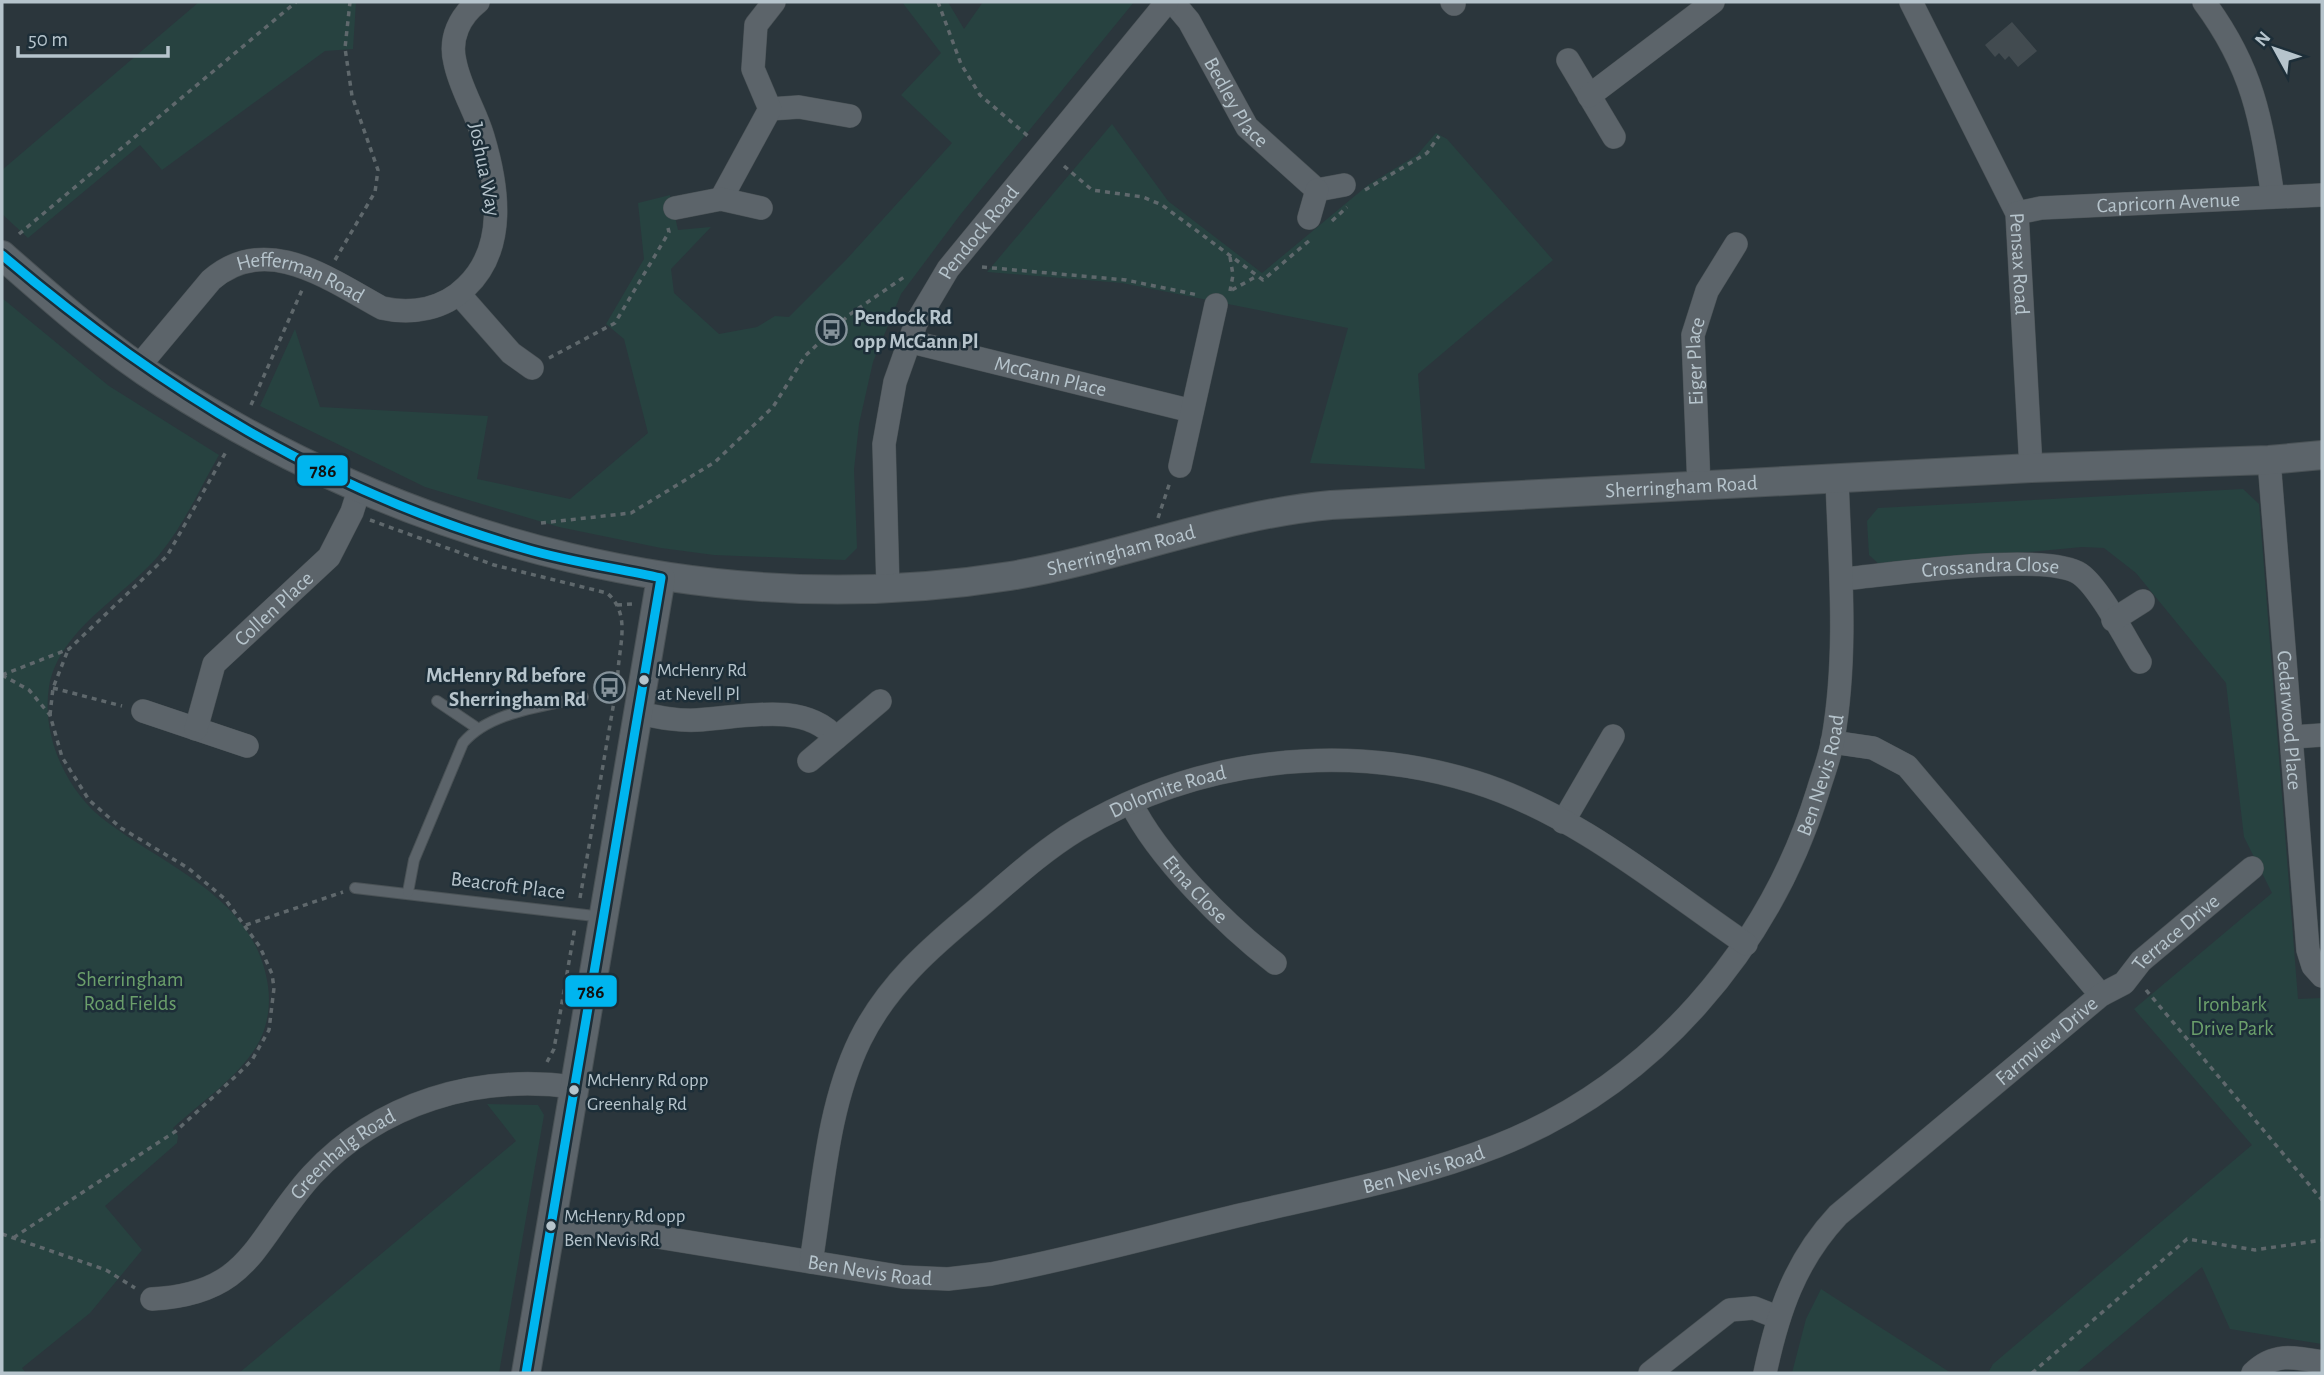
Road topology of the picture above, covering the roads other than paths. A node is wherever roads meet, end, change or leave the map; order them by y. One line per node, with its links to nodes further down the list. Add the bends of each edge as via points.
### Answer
1 (478, 2): 24 (street, Joshua Way, via 463,13 455,35 454,61 483,138 496,224 484,265)
2 (774, 2): 10 (street, via 756,24 753,69)
3 (1167, 2): 26 (street, Pendock Road, via 948,269)
4 (1173, 2): 13 (street, Bedley Place, via 1189,21 1247,127)
5 (1713, 2): 9 (street)
6 (1911, 2): 20 (street, Pensax Road)
7 (2204, 2): 16 (street, via 2249,80)
8 (1568, 60): 9 (street)
9 (1589, 96): 12 (street)
10 (770, 109): 11 (street, via 799,107); 17 (street)
11 (850, 116)
12 (1614, 137)
13 (1317, 190): 14 (street); 21 (street)
14 (1353, 192)
15 (2322, 195): 16 (street, Capricorn Avenue)
16 (2273, 197): 20 (street, Capricorn Avenue, via 2042,208)
17 (721, 199): 18 (street); 19 (street)
18 (675, 208)
19 (761, 208)
20 (2017, 214): 33 (street, Pensax Road)
21 (1317, 226)
22 (10, 244): 27 (street, Sherringham Road, via 49,297)
23 (1736, 244): 35 (street, Eiger Place, via 1707,291 1693,335)
24 (459, 294): 27 (street, Hefferman Road, via 426,309 396,311 279,259 249,259 211,280); 28 (street, via 511,353)
25 (1222, 298): 29 (street)
26 (908, 341): 29 (street, McGann Place); 39 (street, Pendock Road, via 884,444)
27 (139, 366): 36 (street, Sherringham Road, via 230,423)
28 (532, 368)
29 (1192, 411): 32 (street)
30 (2322, 455): 31 (street, Sherringham Road)
31 (2269, 460): 33 (street, Sherringham Road); 52 (street, Cedarwood Place)
32 (1180, 466)
33 (2031, 468): 34 (street, Sherringham Road)
34 (1837, 479): 35 (street, Sherringham Road); 38 (street, Ben Nevis Road)
35 (1699, 487): 39 (street, Sherringham Road, via 1306,507 1228,521 1074,564 1009,576)
36 (359, 490): 37 (street, Sherringham Road, via 527,549); 48 (street, Collen Place, via 329,557 215,664)
37 (661, 578): 39 (street, Sherringham Road, via 761,588); 47 (street)
38 (1842, 579): 41 (street, Crossandra Close, via 2048,565 2073,570 2086,579); 54 (street, Ben Nevis Road, via 1840,679)
39 (888, 588)
40 (2143, 601): 41 (street)
41 (2113, 620): 42 (street, Crossandra Close)
42 (2140, 662)
43 (583, 697): 49 (lane)
44 (437, 701): 49 (lane)
45 (880, 701): 53 (street)
46 (143, 711): 48 (street)
47 (639, 713): 53 (street, via 696,720 784,715 817,723); 62 (street)
48 (196, 729): 55 (street)
49 (477, 729): 61 (lane, via 463,743 414,860)
50 (2322, 735): 52 (street)
51 (1614, 736): 58 (street)
52 (2292, 737): 65 (street, Cedarwood Place, via 2308,950)
53 (836, 738): 56 (street)
54 (1832, 742): 63 (street, Ben Nevis Road, via 1803,837); 66 (street, Farmview Drive, via 1873,748 1908,766)
55 (247, 746)
56 (809, 761)
57 (1131, 803): 58 (street, Dolomite Road, via 1231,770 1286,762 1356,760 1461,778 1500,791); 64 (street, Etna Close, via 1145,831 1226,922); 69 (street, Dolomite Road, via 1076,831 1030,864 929,949 888,995 860,1041 840,1097)
58 (1563, 822): 63 (street, Dolomite Road)
59 (2252, 868): 66 (street, Terrace Drive, via 2141,961 2120,986)
60 (355, 888): 61 (lane, Beacroft Place)
61 (408, 892): 62 (lane, Beacroft Place)
62 (590, 919): 67 (street)
63 (1746, 944): 69 (street, Ben Nevis Road, via 1711,990 1633,1066 1549,1122 1467,1157 991,1274 925,1278)
64 (1275, 963)
65 (2322, 976)
66 (2101, 995): 71 (street, Farmview Drive, via 1838,1215 1810,1248)
67 (575, 1087): 68 (street); 70 (street, Greenhalg Road, via 520,1081 467,1088 385,1118 325,1162 230,1277 193,1296)
68 (554, 1220): 69 (street, Ben Nevis Road); 73 (street)
69 (811, 1262)
70 (152, 1299)
71 (1777, 1317): 74 (street, via 1754,1308 1730,1310); 75 (street, Farmview Drive)
72 (2322, 1362): 76 (street, via 2282,1357)
73 (526, 1373)
74 (1650, 1373)
75 (1765, 1373)
76 (2253, 1373)

